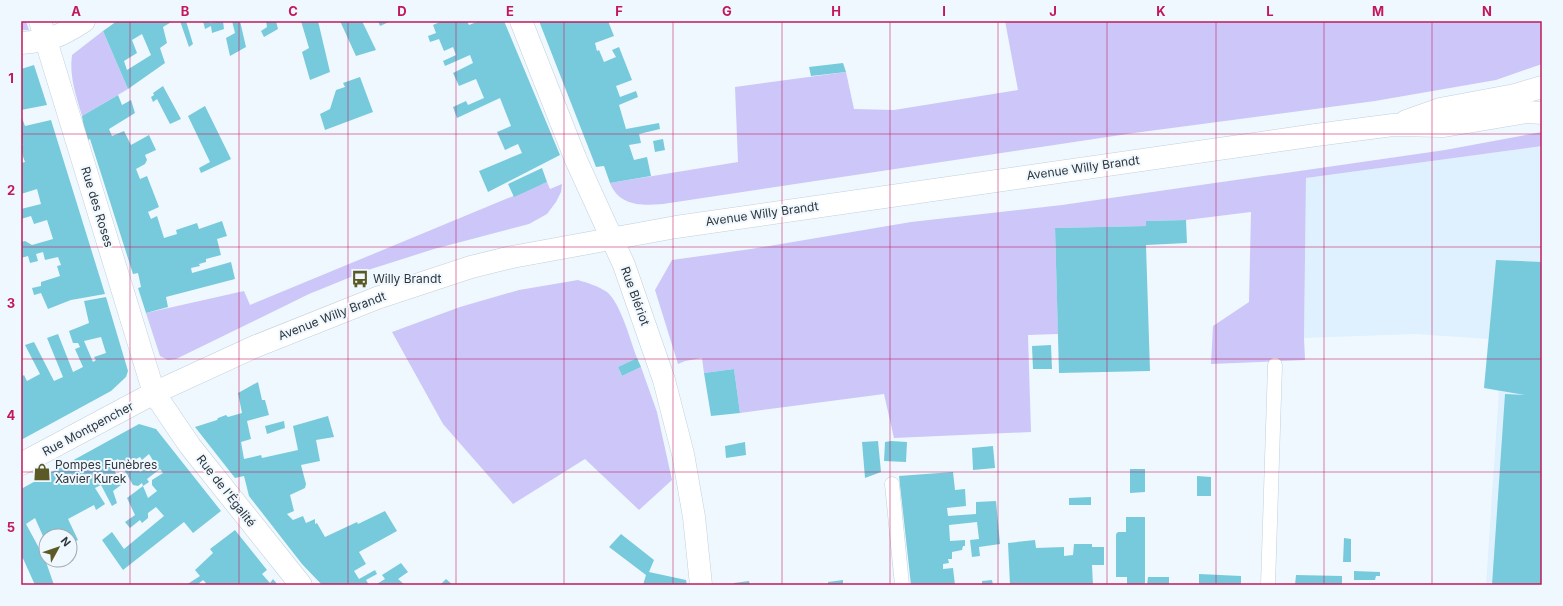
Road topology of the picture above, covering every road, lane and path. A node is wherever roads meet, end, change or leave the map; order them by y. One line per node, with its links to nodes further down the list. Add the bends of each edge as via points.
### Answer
1 (84, 21): 3 (main road, via 65,33)
2 (521, 21): 8 (main road, Rue Blériot, via 576,160)
3 (44, 31): 4 (main road); 10 (main road, Rue des Roses)
4 (21, 43)
5 (1542, 87): 7 (main road, Avenue Willy Brandt, via 1515,95 1440,109)
6 (1542, 113): 7 (main road, Avenue Willy Brandt, via 1527,112 1444,126)
7 (1393, 125): 8 (main road, Avenue Willy Brandt)
8 (611, 238): 10 (main road, Avenue Willy Brandt, via 512,257 426,281 254,347); 14 (main road, Rue Blériot, via 643,318 673,413 690,493)
9 (1275, 365): 16 (lane)
10 (154, 393): 11 (main road, Rue Montpencher); 13 (main road, Rue de l'Égalité, via 190,446)
11 (21, 464)
12 (892, 484): 15 (lane)
13 (301, 585)
14 (701, 585)
15 (902, 585)
16 (1268, 585)

